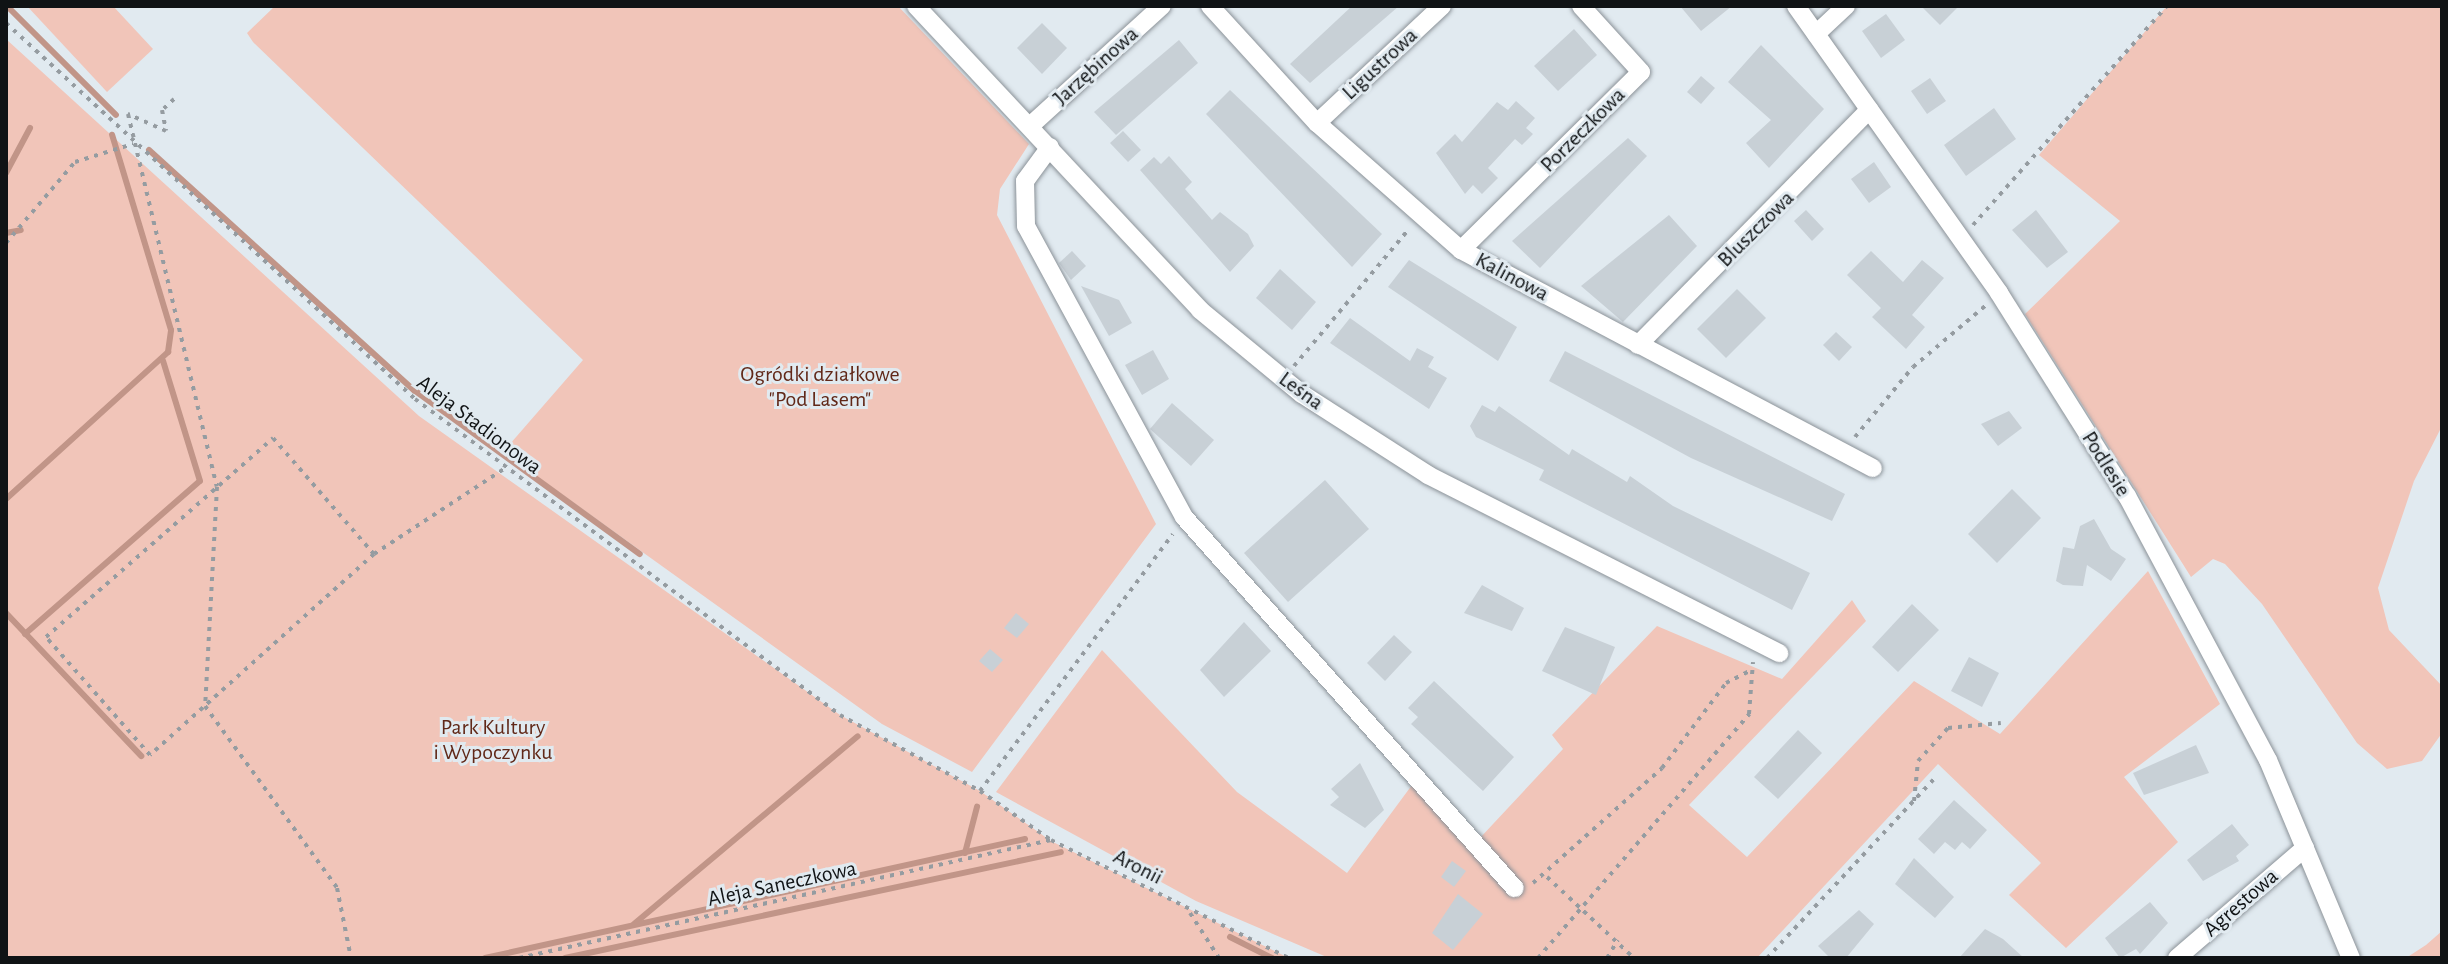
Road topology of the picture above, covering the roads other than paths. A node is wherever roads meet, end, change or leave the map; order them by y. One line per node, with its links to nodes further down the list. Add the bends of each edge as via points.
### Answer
1 (916, 6): 11 (street, Leśna)
2 (1162, 6): 11 (street, Jarzębinowa)
3 (1210, 6): 10 (street, Kalinowa)
4 (1442, 6): 10 (street, Ligustrowa)
5 (1581, 6): 13 (street, Porzeczkowa, via 1641,72)
6 (1796, 6): 8 (street, Podlesie)
7 (1846, 6): 8 (street)
8 (1816, 34): 9 (street, Podlesie)
9 (1869, 110): 14 (street, Bluszczowa); 17 (street, Podlesie, via 1961,239 2127,496 2234,690)
10 (1317, 123): 13 (street, Kalinowa)
11 (1030, 126): 12 (street, Leśna)
12 (1050, 147): 16 (street, Leśna, via 1200,310 1283,379 1428,475); 18 (street, via 1025,181 1026,226 1184,517)
13 (1461, 250): 14 (street, Kalinowa)
14 (1638, 345): 15 (street, Kalinowa)
15 (1873, 468)
16 (1779, 653)
17 (2305, 848): 19 (street, Agrestowa); 20 (street, Podlesie)
18 (1515, 888)
19 (2177, 958)
20 (2351, 958)

